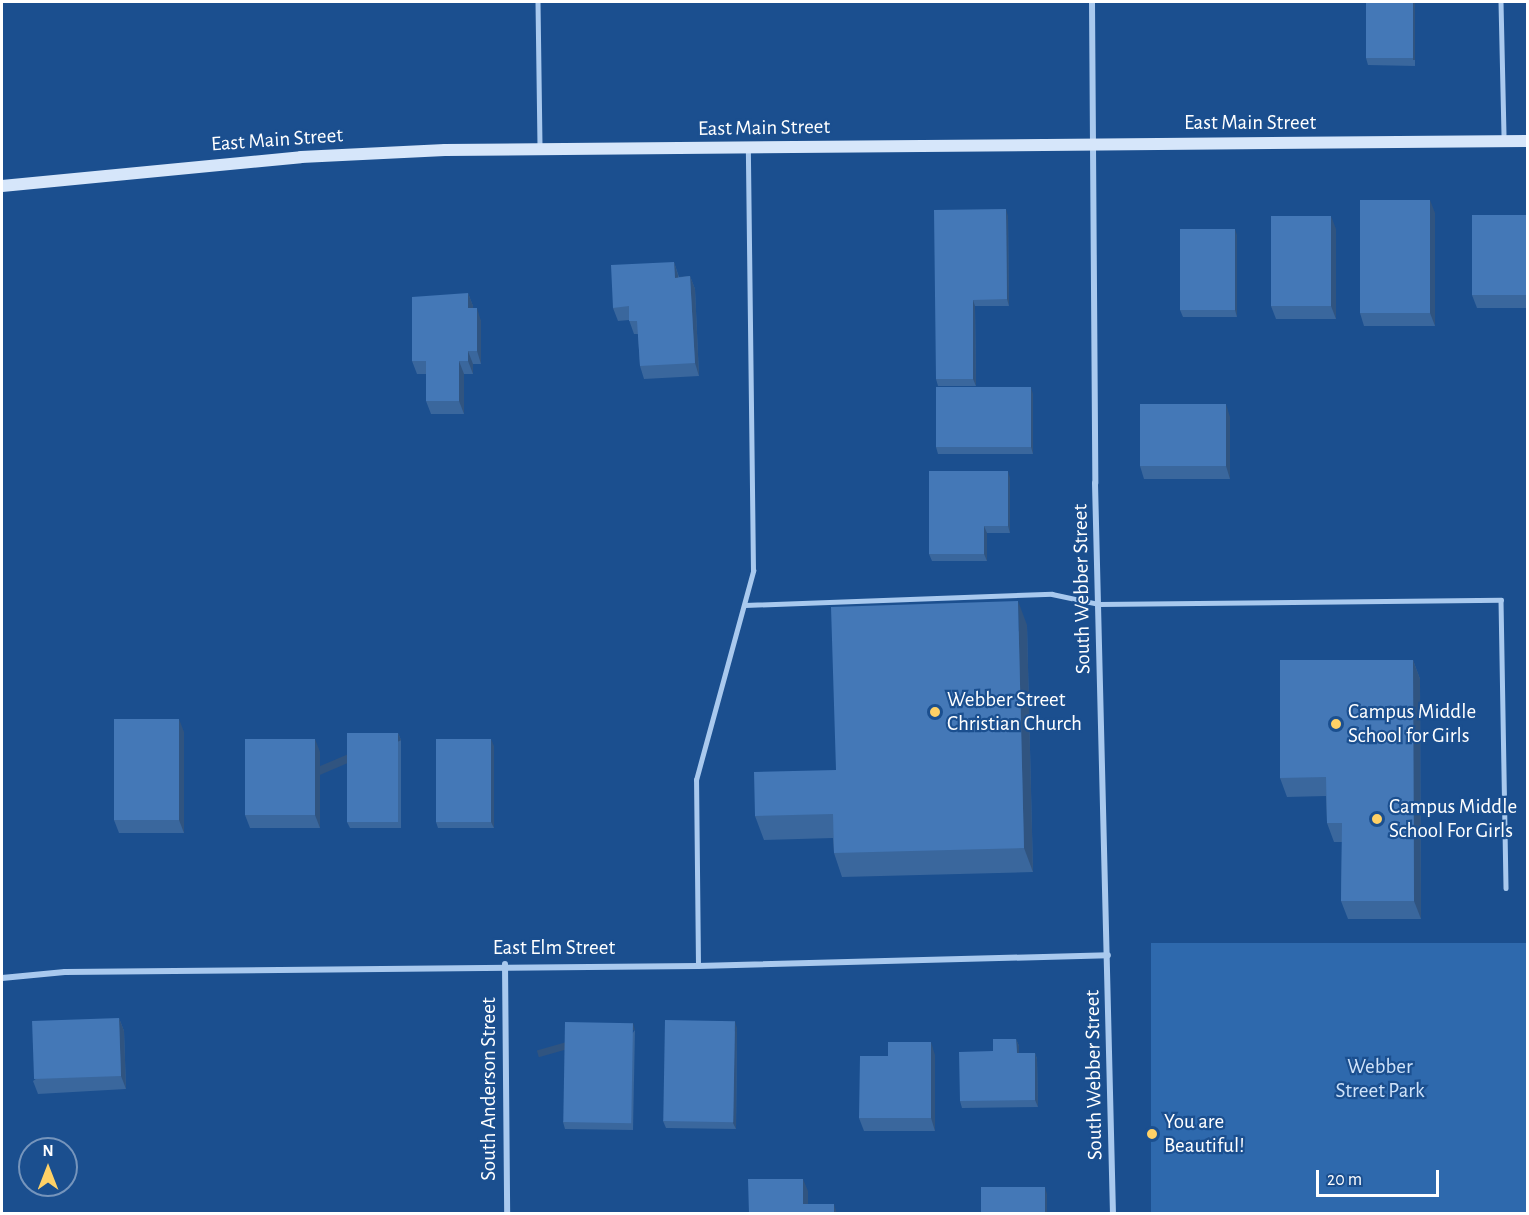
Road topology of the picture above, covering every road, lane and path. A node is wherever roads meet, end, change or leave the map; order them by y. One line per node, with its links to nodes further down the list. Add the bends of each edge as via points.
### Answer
1 (538, 2): 8 (lane)
2 (1092, 2): 6 (street, South Webber Street)
3 (1501, 2): 4 (lane)
4 (1504, 141): 5 (main road, East Main Street); 6 (main road, East Main Street)
5 (1527, 141)
6 (1093, 144): 7 (main road, East Main Street); 10 (street, South Webber Street)
7 (748, 148): 8 (main road, East Main Street); 11 (lane, via 753,571)
8 (540, 149): 9 (main road, East Main Street, via 301,156)
9 (2, 186)
10 (1099, 604): 11 (lane, via 1052,594); 12 (lane, via 1501,600); 13 (street, South Webber Street)
11 (745, 605): 15 (lane, via 696,780)
12 (1506, 888)
13 (1108, 955): 15 (street, East Elm Street); 18 (street, South Webber Street)
14 (505, 964): 15 (street, East Elm Street); 16 (street, East Elm Street); 17 (street, South Anderson Street)
15 (698, 966)
16 (2, 978)
17 (507, 1214)
18 (1113, 1214)

